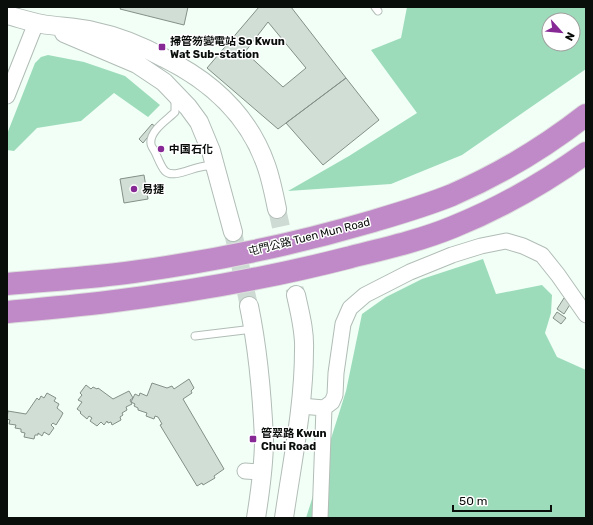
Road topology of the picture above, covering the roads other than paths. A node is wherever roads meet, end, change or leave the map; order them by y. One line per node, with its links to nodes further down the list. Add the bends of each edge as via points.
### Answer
1 (7, 15): 2 (street)
2 (39, 24): 3 (street); 4 (street, via 137,64); 8 (street, via 93,31 133,44 176,64 211,86 245,124 256,144 265,164)
3 (8, 91)
4 (174, 91): 7 (street, via 199,122); 7 (lane, via 175,112 153,134 151,144 164,171 175,174 194,168)
5 (586, 115): 10 (highway, 屯門公路 Tuen Mun Road, via 532,153 482,181 420,207 353,227 268,249 193,262 132,272)
6 (586, 154): 13 (highway, via 500,206 452,227 401,244 327,264 249,280 108,302)
7 (215, 168): 9 (street)
8 (278, 209)
9 (233, 232)
10 (7, 284)
11 (296, 296): 17 (street, via 305,349)
12 (249, 306): 15 (street)
13 (7, 312)
14 (586, 315): 18 (street, via 542,256 524,246 506,241 452,255 410,272 365,295 350,308 342,324 335,395 332,402)
15 (254, 329): 16 (lane); 19 (street, via 264,440 253,472)
16 (195, 336)
17 (301, 406): 18 (street); 20 (street)
18 (324, 408): 21 (street)
19 (256, 518)
20 (284, 518)
21 (320, 518)

